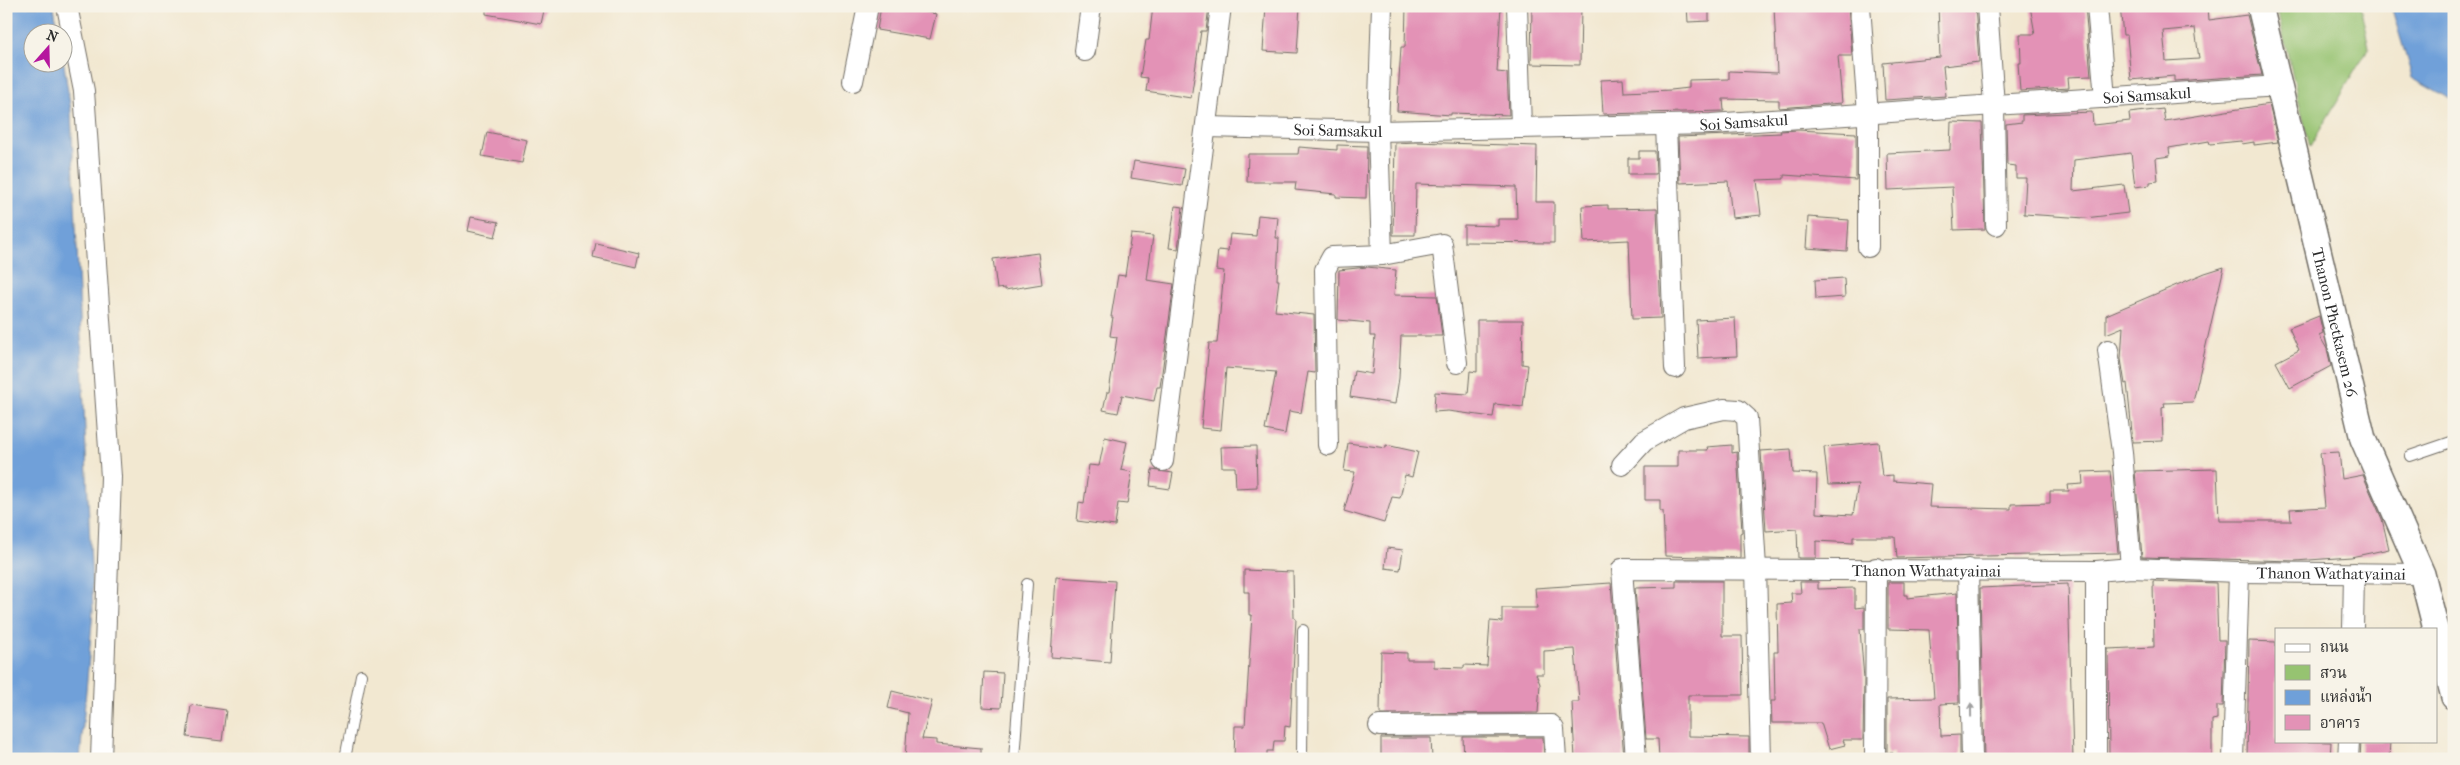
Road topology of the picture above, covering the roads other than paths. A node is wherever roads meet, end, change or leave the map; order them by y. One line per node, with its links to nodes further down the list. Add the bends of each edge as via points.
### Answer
1 (67, 6): 49 (street, via 84,91 110,476)
2 (868, 6): 12 (street)
3 (1091, 6): 11 (street)
4 (1221, 6): 18 (street)
5 (1382, 6): 20 (street)
6 (1517, 6): 19 (street)
7 (1860, 6): 16 (street)
8 (1988, 6): 15 (street)
9 (2097, 6): 14 (street)
10 (2260, 6): 13 (street, Thanon Phetkasem 26)
11 (1085, 51)
12 (853, 81)
13 (2279, 86): 14 (street, Soi Samsakul); 39 (street, Thanon Phetkasem 26, via 2363,439)
14 (2105, 98): 15 (street, Soi Samsakul)
15 (1994, 105): 16 (street, Soi Samsakul); 21 (street)
16 (1868, 114): 17 (street, Soi Samsakul); 22 (street)
17 (1666, 125): 19 (street, Soi Samsakul); 26 (street)
18 (1206, 127): 20 (street, Soi Samsakul); 30 (street)
19 (1521, 127): 20 (street, Soi Samsakul)
20 (1378, 131): 23 (street)
21 (1996, 225)
22 (1868, 247)
23 (1382, 255): 25 (street, via 1442,244); 28 (street, via 1332,257 1325,270)
24 (2108, 350): 34 (street, via 2122,452)
25 (1457, 363)
26 (1675, 368)
27 (2454, 441): 29 (lane)
28 (1328, 445)
29 (2410, 456)
30 (1163, 461)
31 (1622, 465): 32 (street, via 1644,441 1684,418 1724,410 1738,410 1745,414)
32 (1756, 568): 33 (street, Thanon Wathatyainai); 54 (street, Thanon Wathatyainai, via 1622,569); 55 (street)
33 (1876, 568): 35 (street, Thanon Wathatyainai); 56 (street)
34 (2131, 568): 36 (street, Thanon Wathatyainai); 37 (street, Thanon Wathatyainai)
35 (1968, 569): 36 (street, Thanon Wathatyainai); 57 (street, one-way to 35)
36 (2096, 571): 58 (street)
37 (2239, 572): 38 (street, Thanon Wathatyainai); 59 (street)
38 (2354, 573): 39 (street, Thanon Wathatyainai); 41 (street)
39 (2422, 574): 42 (street, Thanon Phetkasem 26)
40 (1027, 584): 51 (lane)
41 (2353, 628)
42 (2436, 628)
43 (1303, 630): 52 (lane)
44 (2438, 637): 46 (street, Thanon Phetkasem 26)
45 (361, 675): 50 (lane)
46 (2454, 697)
47 (1379, 726): 53 (street, via 1551,725)
48 (2349, 742): 60 (street)
49 (101, 759)
50 (344, 759)
51 (1014, 759)
52 (1302, 759)
53 (1556, 759)
54 (1636, 759)
55 (1761, 759)
56 (1876, 759)
57 (1972, 759)
58 (2096, 759)
59 (2234, 759)
60 (2348, 759)

